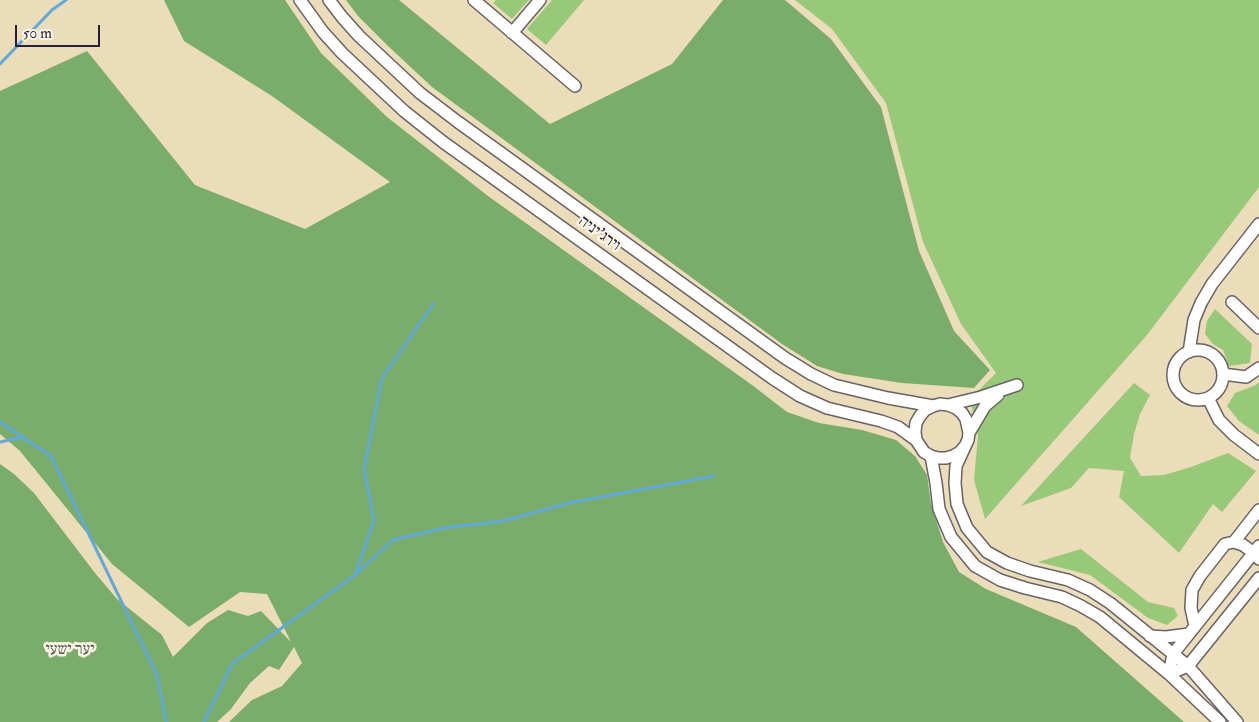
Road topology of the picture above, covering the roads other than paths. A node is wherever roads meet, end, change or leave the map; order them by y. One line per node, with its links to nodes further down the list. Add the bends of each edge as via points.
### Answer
1 (300, 0): 17 (street, וירג'יניה, via 342,53 404,111 772,378 827,408 898,427)
2 (329, 0): 15 (street, וירג'יניה, via 360,36 420,93 785,358 834,385)
3 (474, 0): 5 (street)
4 (540, 0): 5 (street)
5 (512, 33): 6 (street)
6 (575, 86)
7 (1259, 224): 10 (street, via 1212,284 1194,320)
8 (1232, 302): 9 (street)
9 (1259, 328)
10 (1189, 352): 12 (street, via 1209,353 1216,358); 13 (street, via 1176,363 1173,371 1175,384 1186,397 1194,400)
11 (1259, 368): 12 (street, via 1246,377)
12 (1223, 374): 13 (street, via 1220,386)
13 (1208, 398): 19 (street, via 1219,420)
14 (948, 405): 15 (street); 16 (street, via 962,412); 16 (street, via 1012,387 985,406)
15 (933, 406): 17 (street, via 916,423)
16 (969, 433): 18 (street)
17 (916, 440): 20 (street)
18 (965, 446): 20 (street, via 946,458); 26 (street, via 956,466 957,504 966,528 987,552 1008,563 1068,580 1090,590)
19 (1259, 454)
20 (930, 456): 29 (street, via 939,508 951,537 975,566 1000,580 1062,597 1081,606 1100,617)
21 (1259, 510): 22 (street)
22 (1234, 542): 23 (street); 25 (street, via 1225,544 1192,590)
23 (1257, 553): 25 (street)
24 (1259, 578): 28 (street)
25 (1192, 630): 26 (street, via 1166,637); 27 (street)
26 (1150, 636): 27 (street)
27 (1173, 654): 28 (street); 29 (street)
28 (1188, 666): 29 (street); 31 (street)
29 (1169, 674): 30 (street)
30 (1220, 722)
31 (1237, 722)

